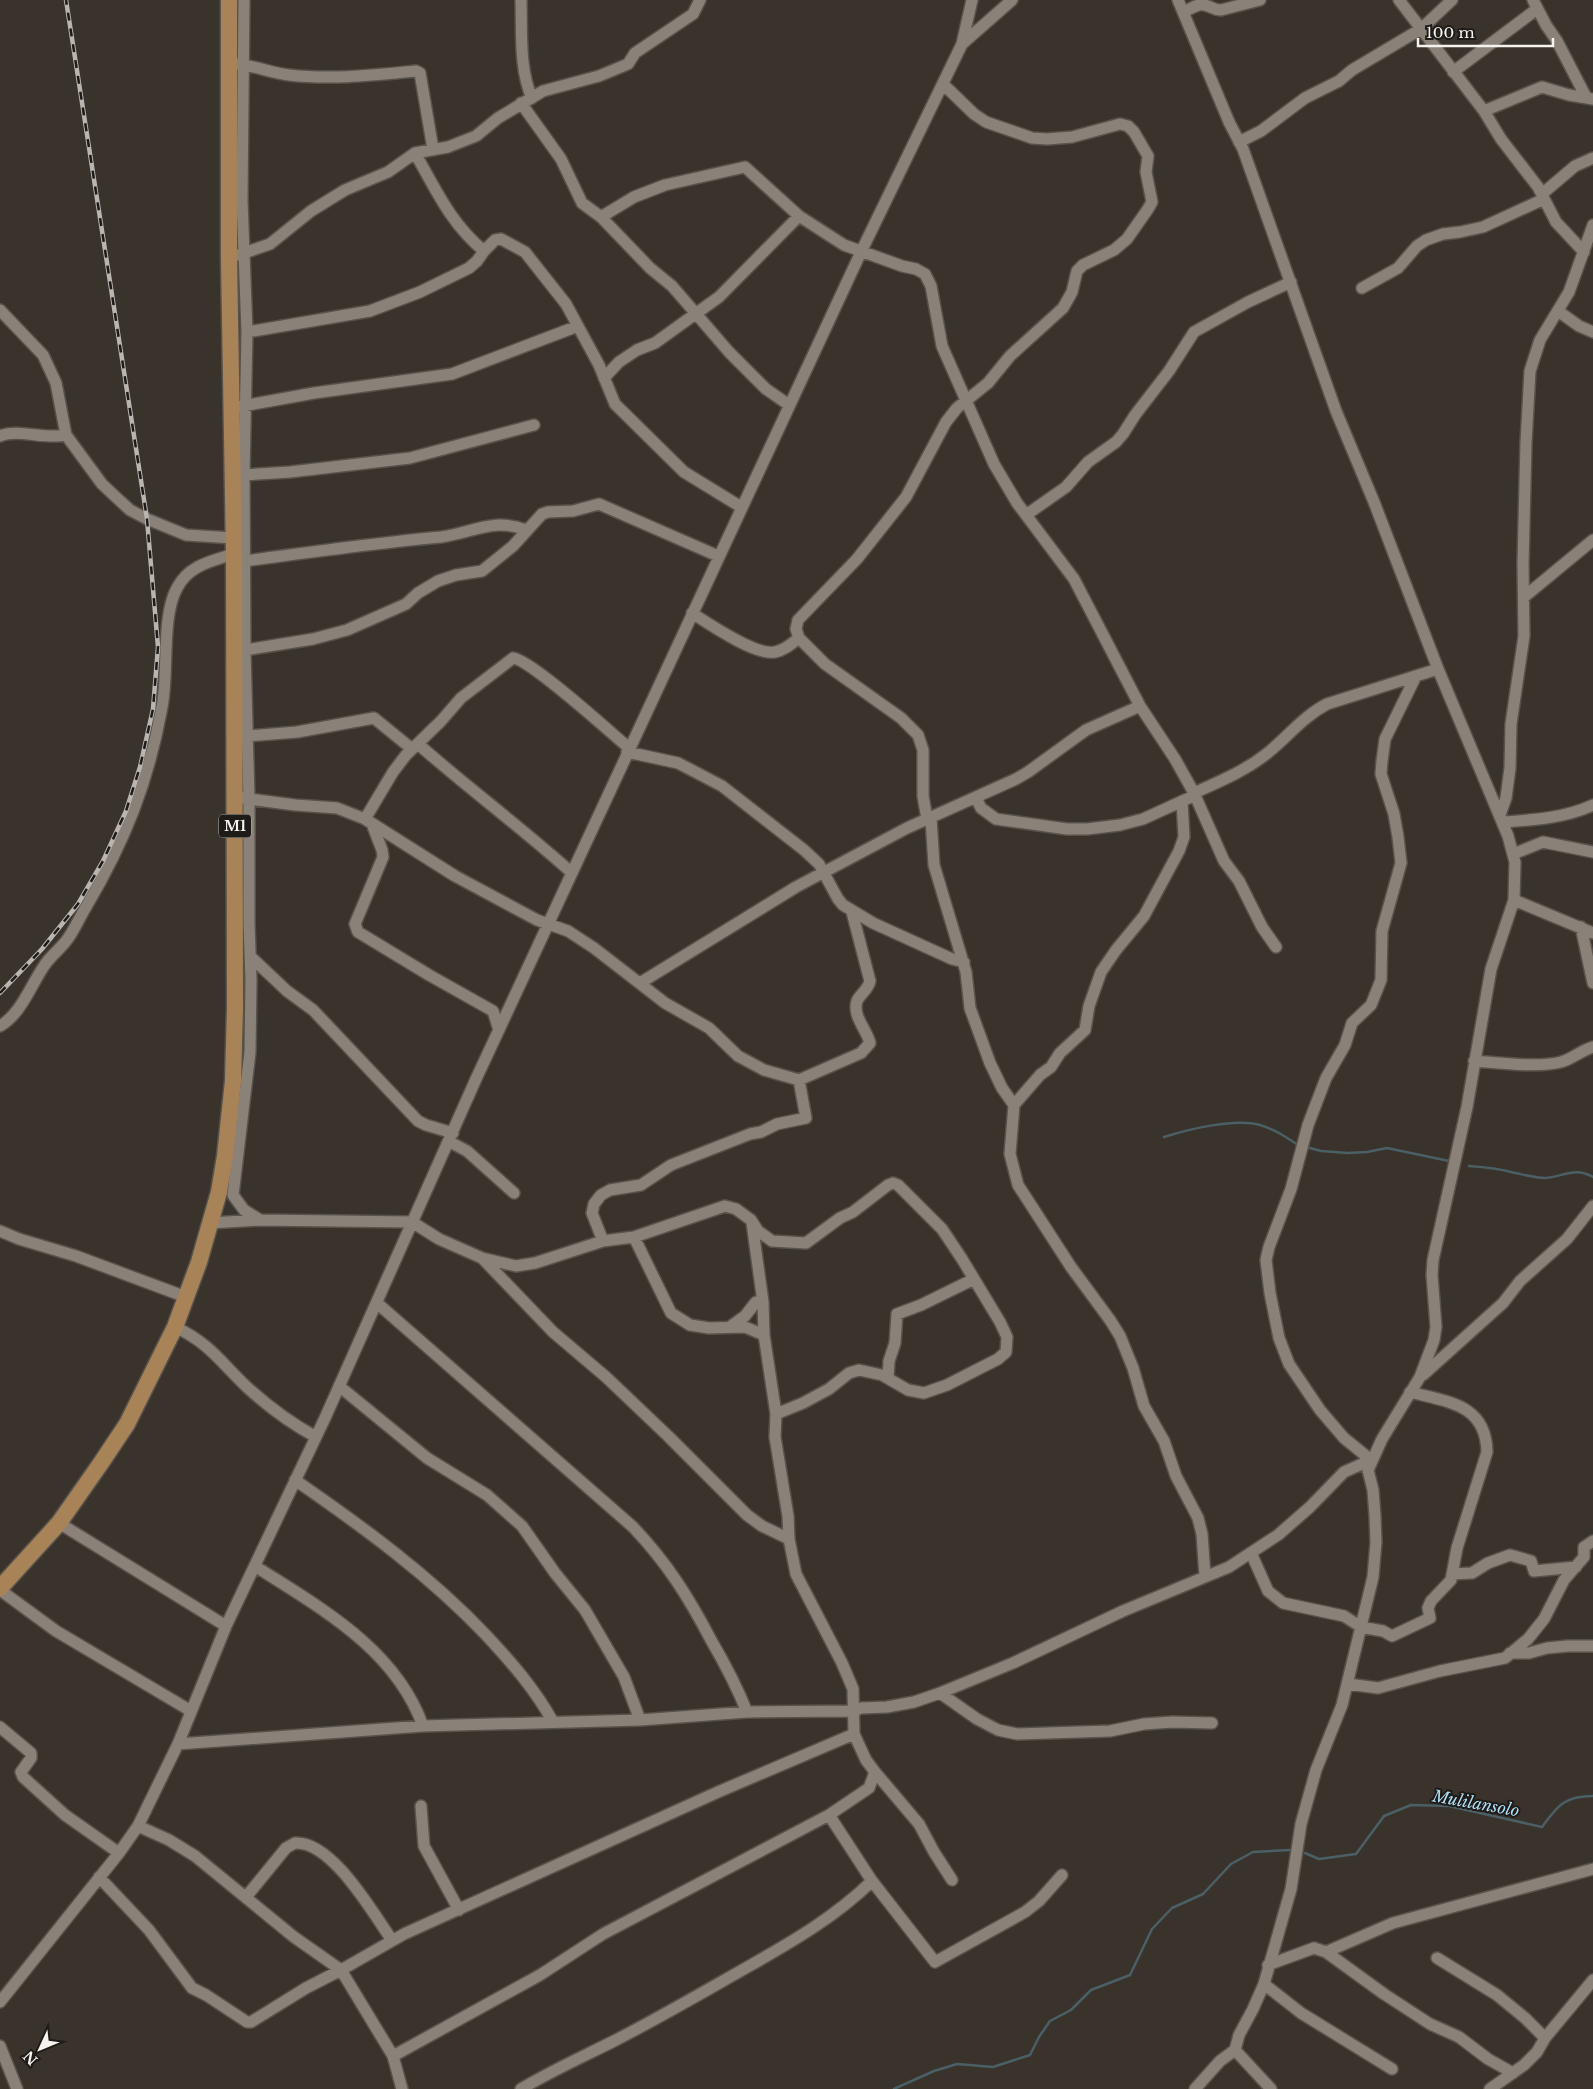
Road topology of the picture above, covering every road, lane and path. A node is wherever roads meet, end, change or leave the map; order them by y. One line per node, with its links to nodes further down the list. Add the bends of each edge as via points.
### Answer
1 (229, 0): 15 (main road, M1)
2 (244, 0): 15 (street)
3 (521, 0): 18 (street, via 524,69)
4 (700, 0): 18 (street, via 693,14 635,53 628,64 599,76 543,91)
5 (972, 0): 14 (street)
6 (1012, 0): 14 (street)
7 (1178, 0): 12 (street)
8 (1260, 0): 12 (street, via 1221,10 1204,4)
9 (1398, 0): 13 (street)
10 (1452, 0): 13 (street)
11 (1535, 5): 16 (street); 19 (street)
12 (1183, 12): 22 (street)
13 (1421, 29): 16 (street); 22 (street, via 1339,81 1305,98 1261,131)
14 (962, 44): 17 (street)
15 (236, 64): 23 (street, via 289,75 325,78 416,71 420,73); 33 (main road, M1)
16 (1453, 72): 21 (street)
17 (943, 84): 31 (street); 43 (street, via 986,122 1032,138 1072,137 1120,124 1128,126 1149,160 1146,172 1152,202 1127,239 1114,250 1083,264 1077,271 1072,292 1063,308 1010,356 998,374)
18 (532, 98): 20 (street)
19 (1589, 98): 21 (street, via 1542,87)
20 (521, 103): 23 (street, via 476,136); 27 (street, via 561,159 582,203)
21 (1484, 111): 26 (street)
22 (1240, 142): 34 (street)
23 (433, 150): 24 (street)
24 (415, 153): 30 (street, via 454,222); 33 (street, via 388,172 345,190 311,210 270,244)
25 (1593, 158): 26 (street, via 1575,166)
26 (1543, 197): 32 (street, via 1561,229); 35 (street, via 1484,227 1426,240 1398,268)
27 (601, 216): 28 (street, via 634,196 665,185 740,167 751,170); 38 (street)
28 (799, 216): 31 (street, via 837,241); 38 (street, via 719,297)
29 (1593, 225): 32 (street)
30 (484, 251): 39 (street, via 495,240 501,239 524,252 566,304); 40 (street, via 469,268 370,311)
31 (861, 252): 43 (street, via 925,274 931,286 942,346); 44 (street)
32 (1584, 252): 37 (street)
33 (236, 256): 40 (street); 45 (main road, M1)
34 (1291, 282): 51 (street, via 1194,332 1119,438 1088,462 1066,487); 60 (street, via 1336,411)
35 (1362, 288)
36 (0, 310): 47 (street, via 43,354 56,382)
37 (1558, 312): 41 (street); 56 (street, via 1540,340 1530,371)
38 (695, 313): 42 (street, via 620,362); 44 (street, via 766,389)
39 (578, 326): 42 (street); 45 (street, via 452,374 314,392)
40 (247, 332): 45 (street)
41 (1593, 332)
42 (604, 378): 50 (street, via 615,404 684,472)
43 (966, 400): 51 (street, via 994,464); 58 (street, via 946,422 906,497 857,559 798,620)
44 (789, 405): 50 (street)
45 (238, 407): 49 (street); 54 (main road, M1)
46 (534, 426): 49 (street, via 410,458)
47 (66, 435): 48 (street, via 48,438 14,433); 54 (street, via 102,484 130,510 186,535)
48 (0, 436)
49 (244, 475): 54 (street)
50 (741, 507): 55 (street)
51 (1026, 515): 62 (street, via 1074,579)
52 (526, 530): 54 (street, via 502,524 443,536); 55 (street, via 542,514 573,512 599,504); 59 (street, via 513,546 482,571 438,581 406,604 347,630)
53 (1593, 540): 56 (street)
54 (237, 551): 59 (street); 67 (main road, M1); 88 (street, via 195,568 178,585 168,617 162,705 152,752 130,823 108,870 70,935 46,963 11,1018)
55 (718, 556): 57 (street)
56 (1524, 596): 72 (street, via 1524,636 1510,724 1510,768)
57 (692, 613): 58 (street, via 737,640 767,652 786,648); 65 (street)
58 (799, 638): 71 (street, via 825,664 902,718 918,735 924,750 923,796)
59 (244, 650): 63 (street)
60 (1438, 669): 61 (street); 72 (street)
61 (1416, 676): 66 (street, via 1351,695 1316,710 1265,756 1239,773); 118 (street, via 1385,739 1382,761 1381,774 1394,814 1401,863 1382,930 1381,980 1371,1005 1352,1023 1345,1045 1326,1078 1266,1260 1279,1338 1289,1364 1320,1410 1344,1438)
62 (1140, 706): 66 (street); 68 (street, via 1086,730 1028,772)
63 (247, 736): 64 (street, via 297,732 374,718); 67 (street)
64 (415, 746): 65 (street, via 461,698 513,658 521,660 553,683); 73 (street, via 393,772); 77 (street)
65 (628, 750): 76 (street, via 678,763 722,786 804,850); 77 (street)
66 (1194, 794): 69 (street); 83 (street, via 1224,861)
67 (242, 798): 73 (street, via 337,808); 84 (street); 100 (main road, M1, via 233,1081 225,1156)
68 (976, 798): 69 (street, via 981,808 996,819 1067,829 1120,826 1143,820); 71 (street)
69 (1182, 801): 93 (street, via 1184,837 1179,851 1144,916 1101,972 1089,1006 1085,1030)
70 (1593, 805): 72 (street, via 1560,816)
71 (929, 818): 76 (street); 85 (street, via 934,865)
72 (1501, 819): 75 (street)
73 (369, 821): 80 (street, via 456,876); 89 (street, via 382,857 355,924 358,932 493,1011)
74 (1593, 852): 75 (street, via 1543,842)
75 (1513, 854): 78 (street)
76 (823, 872): 79 (street, via 838,899); 86 (street)
77 (572, 873): 80 (street)
78 (1514, 900): 81 (street); 91 (street, via 1491,969)
79 (852, 912): 85 (street); 92 (street, via 870,981 857,1001 857,1008 859,1021 870,1043 860,1053)
80 (549, 923): 86 (street, via 594,948); 89 (street)
81 (1581, 927): 82 (street); 87 (street)
82 (1593, 933)
83 (1276, 947)
84 (251, 957): 94 (street, via 313,1010 418,1121); 97 (street, via 250,1052 233,1195 244,1210)
85 (964, 962): 93 (street, via 970,1008 990,1063)
86 (640, 983): 92 (street, via 665,1003 709,1028 738,1056 764,1070)
87 (1593, 983)
88 (0, 1026)
89 (499, 1030): 94 (street)
90 (1593, 1047): 91 (street, via 1562,1062 1510,1064)
91 (1474, 1061): 112 (street, via 1467,1108 1433,1260 1434,1340)
92 (799, 1080): 103 (street, via 806,1118 750,1134 671,1165 640,1185 610,1190 601,1195 592,1213)
93 (1014, 1105): 127 (street, via 1010,1154 1018,1185 1120,1336 1144,1406 1164,1441 1176,1476 1198,1518)
94 (452, 1137): 95 (street); 99 (street)
95 (514, 1193)
96 (1593, 1206): 112 (street, via 1567,1239 1520,1281 1503,1303)
97 (260, 1220): 99 (street); 100 (street)
98 (751, 1220): 102 (street, via 736,1209 725,1206); 105 (street, via 758,1231 772,1241 806,1243 893,1183 942,1229); 107 (street)
99 (412, 1222): 104 (street, via 439,1239); 108 (street)
100 (210, 1223): 106 (main road, M1)
101 (0, 1231): 106 (street)
102 (634, 1237): 103 (street); 110 (street, via 671,1313 690,1325)
103 (603, 1241): 104 (street, via 524,1265)
104 (482, 1258): 121 (street, via 553,1332 606,1377 747,1515)
105 (974, 1279): 113 (street, via 897,1314 896,1343 889,1361); 113 (street, via 1007,1337 1006,1352 998,1360 924,1393 908,1390)
106 (186, 1297): 109 (main road, M1)
107 (763, 1302): 110 (street, via 756,1302); 111 (street)
108 (377, 1303): 114 (street); 137 (street, via 651,1546 689,1598 738,1688)
109 (175, 1327): 117 (street, via 202,1341 260,1398); 120 (main road, M1, via 127,1424)
110 (730, 1327): 111 (street)
111 (764, 1335): 116 (street)
112 (1420, 1377): 115 (street)
113 (888, 1378): 116 (street, via 859,1370 849,1373 829,1389)
114 (338, 1386): 117 (street); 138 (street, via 414,1448 487,1496 522,1526 585,1610 624,1678)
115 (1410, 1392): 118 (street); 126 (street, via 1466,1409 1478,1419 1485,1433 1487,1452)
116 (776, 1414): 121 (street, via 774,1437)
117 (316, 1437): 119 (street)
118 (1372, 1460): 123 (street, via 1344,1472 1278,1536); 130 (street, via 1368,1470 1373,1490 1376,1542 1373,1577)
119 (295, 1480): 124 (street); 139 (street, via 369,1531 467,1615 524,1678)
120 (59, 1522): 128 (main road, M1); 129 (street)
121 (789, 1539): 136 (street, via 796,1574 853,1689)
122 (1593, 1541): 125 (street, via 1584,1547 1584,1557)
123 (1252, 1554): 127 (street); 130 (street, via 1263,1583 1275,1598 1291,1606 1344,1616)
124 (255, 1566): 129 (street); 141 (street, via 307,1599 372,1648 396,1676)
125 (1576, 1567): 126 (street, via 1534,1571 1531,1562 1510,1555 1472,1573); 132 (street, via 1564,1580 1544,1619)
126 (1452, 1574): 130 (street, via 1431,1601 1428,1608 1430,1618 1392,1636)
127 (1205, 1576): 134 (street, via 1013,1664)
128 (0, 1589): 135 (street, via 56,1631)
129 (226, 1626): 135 (street)
130 (1361, 1627): 133 (street)
131 (1593, 1646): 132 (street)
132 (1510, 1653): 133 (street, via 1505,1658 1378,1688)
133 (1348, 1684): 160 (street, via 1306,1805 1291,1889)
134 (940, 1693): 136 (street, via 914,1702); 140 (street, via 977,1719 998,1730 1017,1734 1110,1731 1172,1722)
135 (191, 1711): 144 (street)
136 (854, 1711): 137 (street); 143 (street)
137 (747, 1712): 138 (street)
138 (640, 1720): 139 (street)
139 (553, 1722): 141 (street)
140 (1212, 1723)
141 (423, 1726): 144 (street)
142 (0, 1727): 149 (street, via 31,1753 21,1772 23,1777 65,1815)
143 (854, 1734): 145 (street); 156 (street)
144 (178, 1744): 148 (street)
145 (875, 1772): 147 (street, via 869,1788); 153 (street, via 919,1824)
146 (421, 1806): 156 (street, via 424,1846)
147 (829, 1815): 154 (street); 168 (street, via 604,1934 540,1975)
148 (138, 1826): 149 (street); 155 (street, via 195,1856)
149 (119, 1853): 152 (street)
150 (1593, 1869): 158 (street, via 1393,1923)
151 (1062, 1875): 154 (street, via 1025,1912 935,1962)
152 (99, 1877): 161 (street, via 150,1930 187,1983 247,2022); 164 (street)
153 (952, 1880)
154 (872, 1881): 173 (street, via 817,1927 682,2004)
155 (246, 1897): 157 (street, via 286,1848 295,1843 309,1845 328,1856); 161 (street)
156 (459, 1910): 157 (street)
157 (392, 1940): 161 (street)
158 (1326, 1952): 160 (street, via 1314,1948); 170 (street, via 1430,2024 1459,2037)
159 (1437, 1958): 165 (street, via 1497,1995)
160 (1268, 1965): 163 (street)
161 (340, 1970): 168 (street)
162 (1593, 1980): 165 (street)
163 (1264, 1984): 167 (street); 169 (street, via 1301,2013)
164 (2, 1996)
165 (1545, 2038): 170 (street, via 1537,2052)
166 (0, 2046): 171 (street)
167 (1235, 2050): 174 (street, via 1220,2061); 175 (street)
168 (393, 2056): 172 (street)
169 (1392, 2069)
170 (1513, 2073): 176 (street)
171 (17, 2089)
172 (402, 2089)
173 (521, 2089)
174 (1195, 2089)
175 (1271, 2089)
176 (1490, 2089)

